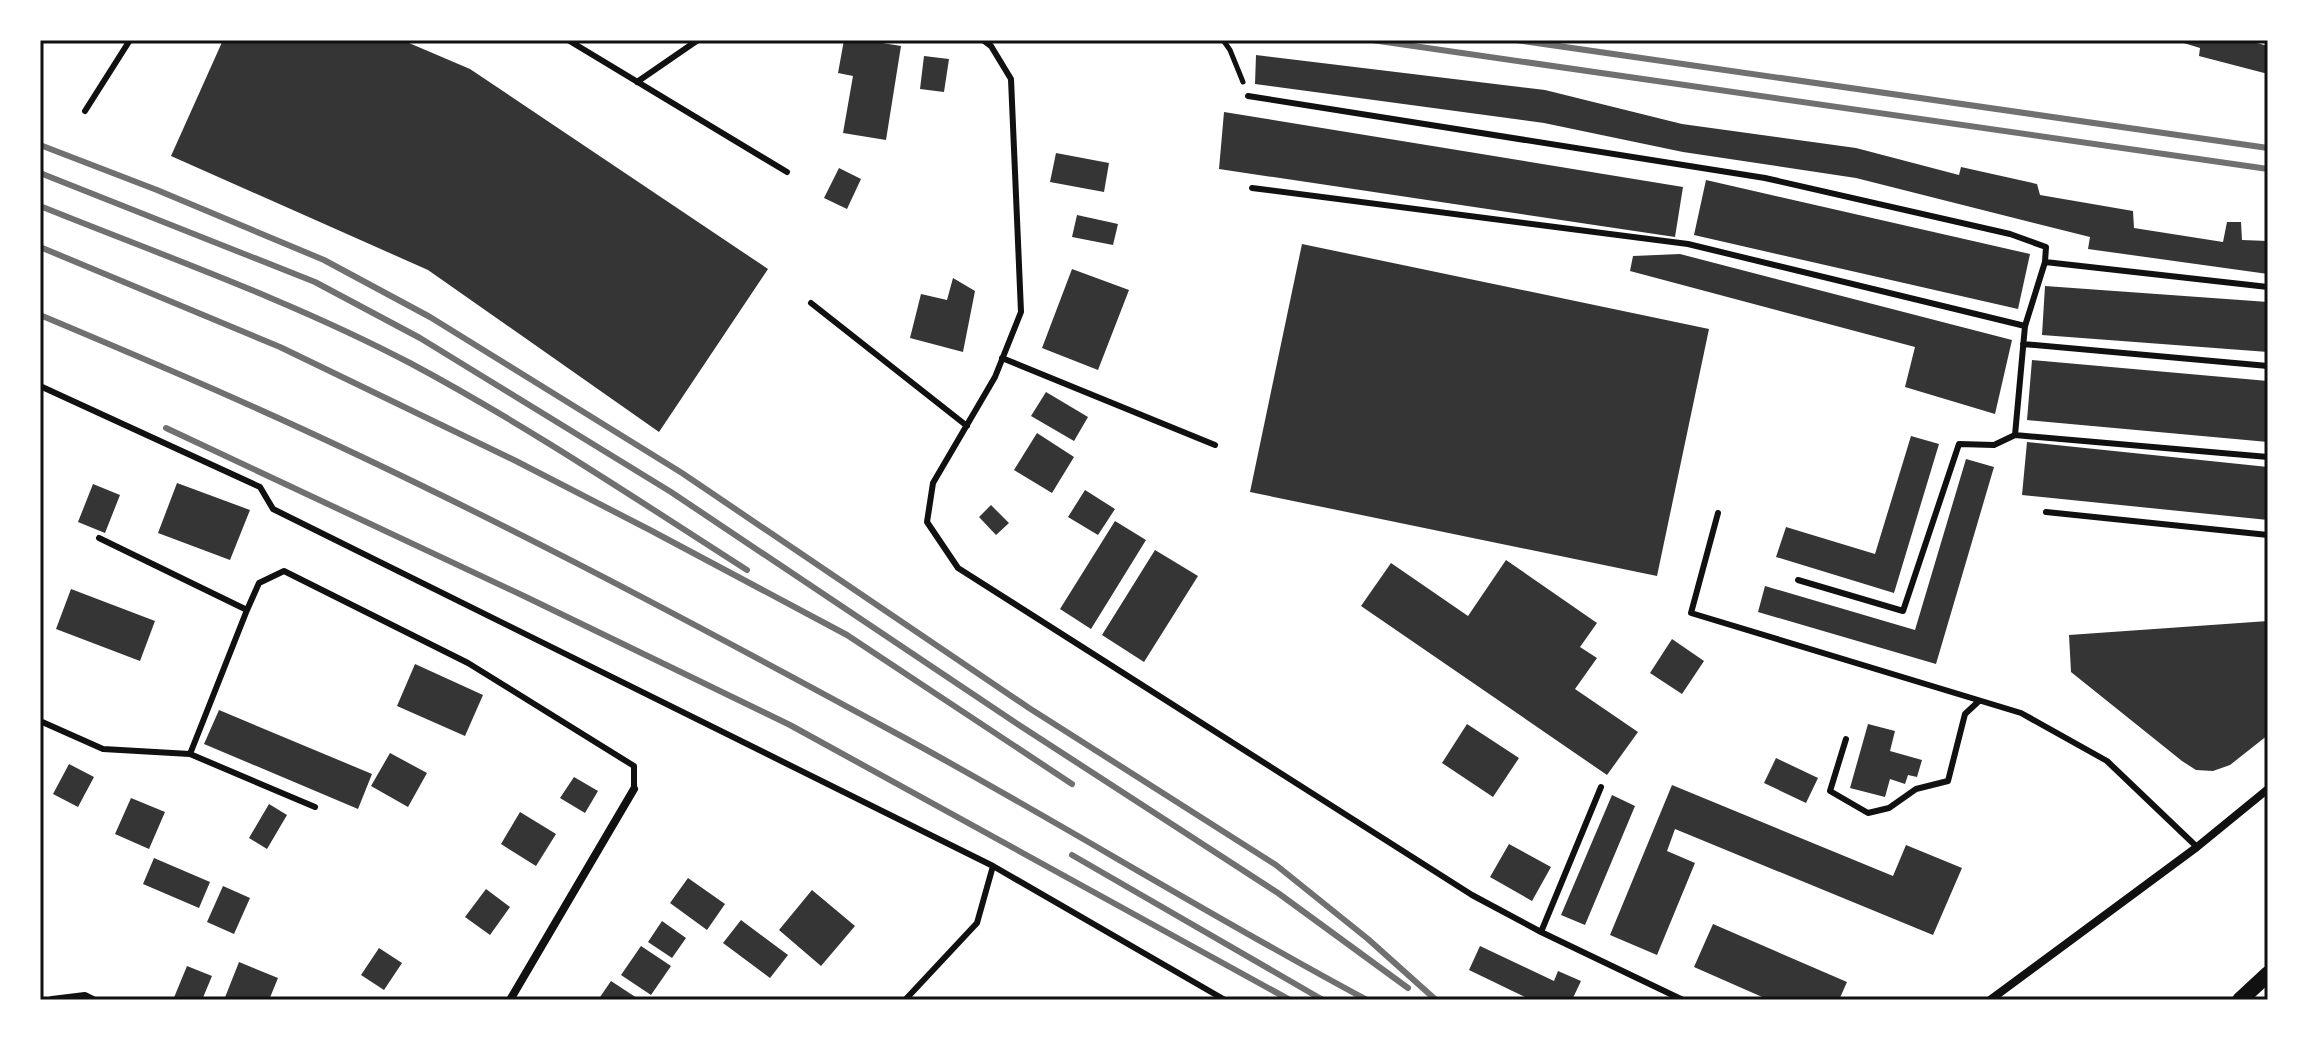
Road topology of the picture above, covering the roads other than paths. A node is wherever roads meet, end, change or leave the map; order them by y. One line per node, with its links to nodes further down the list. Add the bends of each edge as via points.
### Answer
1 (130, 40): 7 (lane)
2 (568, 40): 5 (lane)
3 (698, 40): 5 (lane)
4 (983, 40): 15 (lane, via 1011,79 1021,312)
5 (637, 82): 8 (lane)
6 (1248, 96): 10 (lane, via 1765,178 2010,234 2046,247)
7 (85, 111)
8 (787, 172)
9 (1252, 188): 13 (lane, via 1688,244)
10 (2045, 262): 11 (lane); 13 (lane)
11 (2268, 287)
12 (811, 303): 18 (lane)
13 (2025, 326): 14 (lane)
14 (2023, 344): 16 (lane); 19 (lane)
15 (1002, 358): 18 (lane); 20 (lane)
16 (2268, 366)
17 (40, 386): 37 (lane, via 260,487 273,509)
18 (967, 426): 38 (lane, via 933,483 927,522 958,568 1472,895)
19 (2015, 435): 21 (lane); 26 (lane, via 1994,445 1959,444 1903,611)
20 (1215, 445)
21 (2268, 457)
22 (2046, 512): 24 (lane)
23 (1718, 513): 28 (lane, via 1691,613)
24 (2268, 535)
25 (99, 538): 27 (lane)
26 (1798, 580)
27 (247, 610): 31 (lane); 33 (lane, via 259,583 284,571 468,663 634,766)
28 (1979, 701): 30 (lane, via 1965,714 1948,781 1916,789 1889,808 1868,813 1830,791); 36 (lane, via 2021,713 2107,761)
29 (40, 721): 31 (lane, via 103,749)
30 (1846, 739)
31 (190, 754): 35 (lane)
32 (1601, 787): 38 (lane)
33 (634, 789): 42 (street)
34 (2268, 789): 36 (street)
35 (315, 807)
36 (2197, 847): 46 (street)
37 (993, 866): 43 (lane, via 977,923); 44 (lane)
38 (1541, 932): 45 (lane)
39 (2268, 974): 47 (main road)
40 (52, 1000): 41 (street)
41 (93, 1000)
42 (510, 1000)
43 (905, 1000)
44 (1225, 1000)
45 (1683, 1000)
46 (1990, 1000)
47 (2240, 1000)

